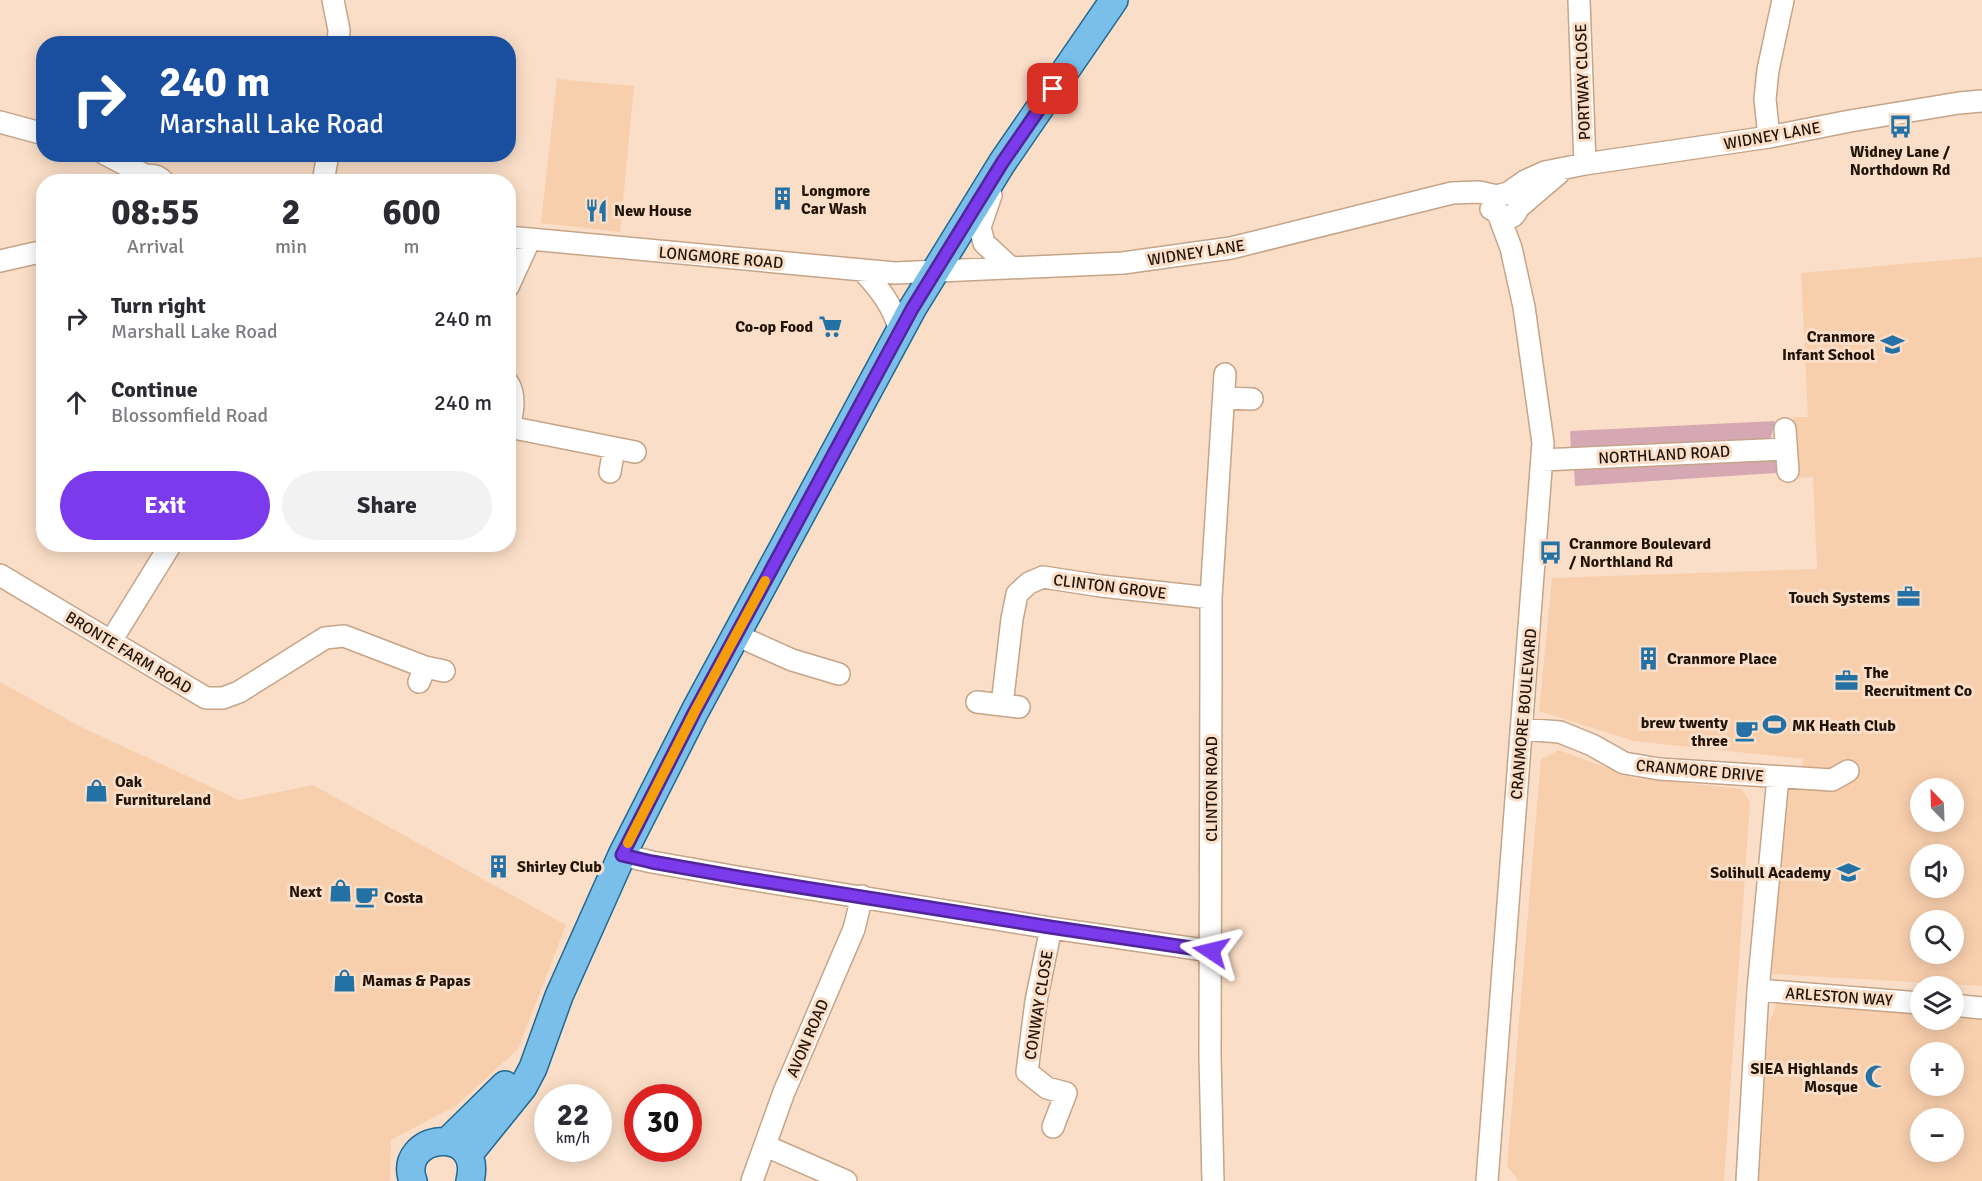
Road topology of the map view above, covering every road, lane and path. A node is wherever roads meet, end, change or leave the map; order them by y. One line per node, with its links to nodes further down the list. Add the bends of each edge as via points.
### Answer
1 (333, 0): 5 (street)
2 (1114, 0): 11 (main road)
3 (1580, 0): 12 (street, PORTWAY CLOSE)
4 (1783, 0): 9 (street, via 1765,99)
5 (339, 36)
6 (1982, 101): 9 (street, WIDNEY LANE)
7 (0, 122): 8 (street)
8 (36, 132)
9 (1769, 137): 12 (street, WIDNEY LANE)
10 (117, 162): 13 (street)
11 (1002, 163): 18 (street, via 980,226 984,243); 20 (main road)
12 (1585, 164): 14 (street, WIDNEY LANE, via 1545,172 1525,181)
13 (135, 174)
14 (1506, 206): 18 (street, WIDNEY LANE, via 1479,192 1452,193 1231,248 1123,263); 28 (street, CRANMORE BOULEVARD, via 1540,418)
15 (519, 238): 19 (street, LONGMORE ROAD)
16 (36, 253): 17 (street)
17 (0, 261)
18 (1010, 267): 20 (street, WIDNEY LANE)
19 (862, 270): 20 (street, LONGMORE ROAD); 21 (street, via 888,301)
20 (934, 272): 21 (main road)
21 (900, 331): 34 (main road)
22 (1225, 374): 23 (street, CLINTON ROAD)
23 (1224, 398): 24 (street); 33 (street, CLINTON ROAD)
24 (1252, 399)
25 (516, 428): 26 (street)
26 (614, 448): 27 (street); 30 (street)
27 (635, 452)
28 (1542, 460): 29 (street, NORTHLAND ROAD, via 1785,439); 39 (street, CRANMORE BOULEVARD)
29 (1788, 471)
30 (610, 472)
31 (166, 552): 35 (street)
32 (0, 575): 35 (street, BRONTE FARM ROAD)
33 (1211, 598): 38 (street, CLINTON GROVE, via 1043,577 1029,583 1017,594 1012,619 1011,706); 45 (street, CLINTON ROAD)
34 (736, 635): 37 (street, via 792,660); 42 (main road)
35 (111, 640): 36 (street, BRONTE FARM ROAD, via 206,698 223,698 238,692 325,638 344,636)
36 (429, 673)
37 (840, 674)
38 (977, 702)
39 (1521, 729): 41 (street, CRANMORE DRIVE, via 1560,732 1624,763 1659,770); 57 (street, CRANMORE BOULEVARD)
40 (1848, 771): 41 (street, CRANMORE DRIVE, via 1832,780)
41 (1778, 777): 46 (street)
42 (622, 855): 43 (street); 52 (main road, via 539,1049)
43 (862, 896): 44 (street); 51 (street, AVON ROAD, via 854,928 784,1092)
44 (1050, 927): 45 (street); 50 (street, CONWAY CLOSE, via 1027,1072 1047,1088 1066,1093)
45 (1211, 951): 56 (street, CLINTON ROAD)
46 (1758, 990): 47 (street, ARLESTON WAY); 58 (street)
47 (1910, 1002)
48 (1964, 1006): 49 (street)
49 (1982, 1008)
50 (1053, 1127)
51 (766, 1146): 54 (street, AVON ROAD); 55 (street)
52 (462, 1159): 53 (main road, via 429,1143 415,1155 411,1165)
53 (413, 1181)
54 (752, 1181)
55 (846, 1181)
56 (1213, 1181)
57 (1487, 1181)
58 (1747, 1181)

